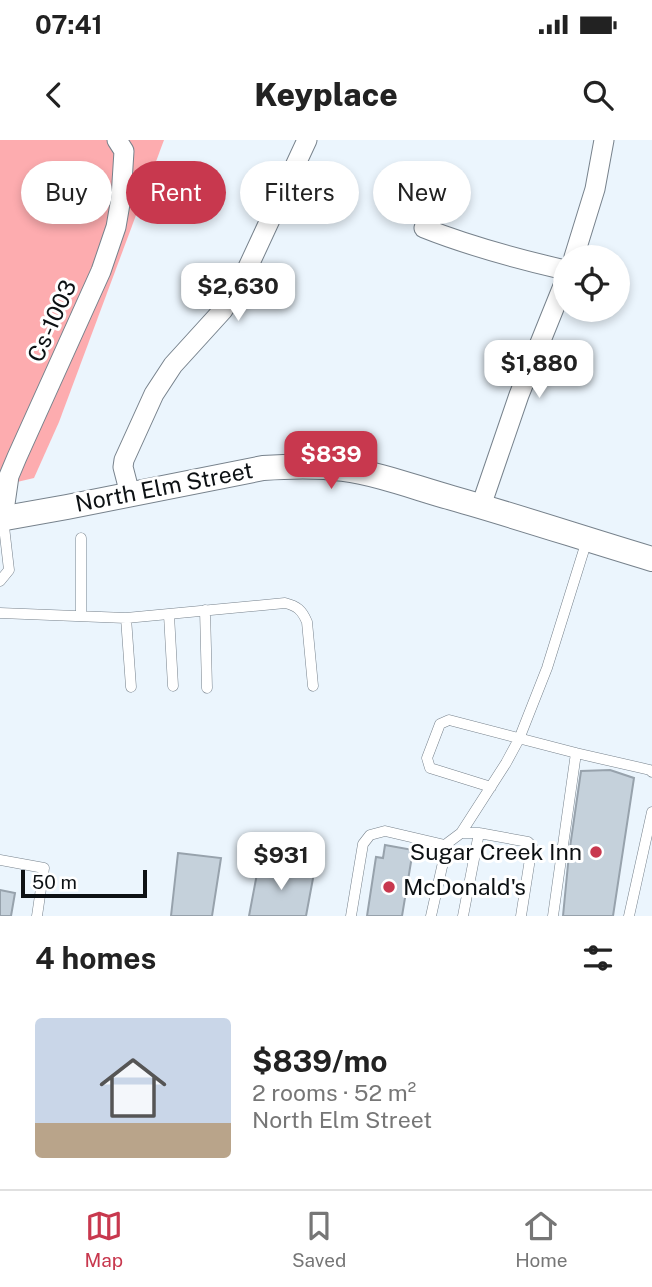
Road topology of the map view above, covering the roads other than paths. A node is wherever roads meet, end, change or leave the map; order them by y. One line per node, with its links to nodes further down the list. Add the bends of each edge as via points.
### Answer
1 (117, 140): 10 (street, Cs-1003, via 124,151 116,227 102,271 9,476)
2 (307, 140): 8 (street, via 234,295 173,365 127,450 123,467)
3 (604, 140): 5 (street)
4 (424, 228): 6 (street)
5 (578, 245)
6 (553, 267)
7 (553, 311): 9 (street)
8 (130, 494): 9 (street, North Elm Street, via 263,468 317,466 372,475); 10 (street, North Elm Street)
9 (481, 506): 12 (street, North Elm Street)
10 (1, 518): 14 (lane, via 9,570)
11 (81, 537): 17 (lane)
12 (587, 540): 13 (street, North Elm Street); 24 (lane)
13 (652, 559)
14 (0, 581)
15 (205, 610): 18 (lane); 21 (lane, via 285,603 300,609 307,622); 23 (lane)
16 (0, 613): 17 (lane)
17 (80, 615): 19 (lane)
18 (169, 615): 19 (lane); 20 (lane)
19 (126, 618): 22 (lane)
20 (173, 686)
21 (313, 686)
22 (131, 687)
23 (207, 688)
24 (519, 739): 25 (lane); 27 (lane); 27 (lane, via 449,720 440,724 427,758 430,768)
25 (576, 753): 26 (lane); 39 (lane)
26 (652, 772)
27 (491, 787): 29 (lane)
28 (652, 811): 33 (lane)
29 (461, 832): 30 (lane); 31 (lane)
30 (479, 833): 37 (lane); 38 (lane, via 533,846)
31 (445, 845): 35 (lane, via 385,831 370,835 363,844); 36 (lane)
32 (0, 860): 34 (lane, via 44,868)
33 (629, 912)
34 (37, 916)
35 (351, 916)
36 (431, 916)
37 (463, 916)
38 (521, 916)
39 (552, 916)

